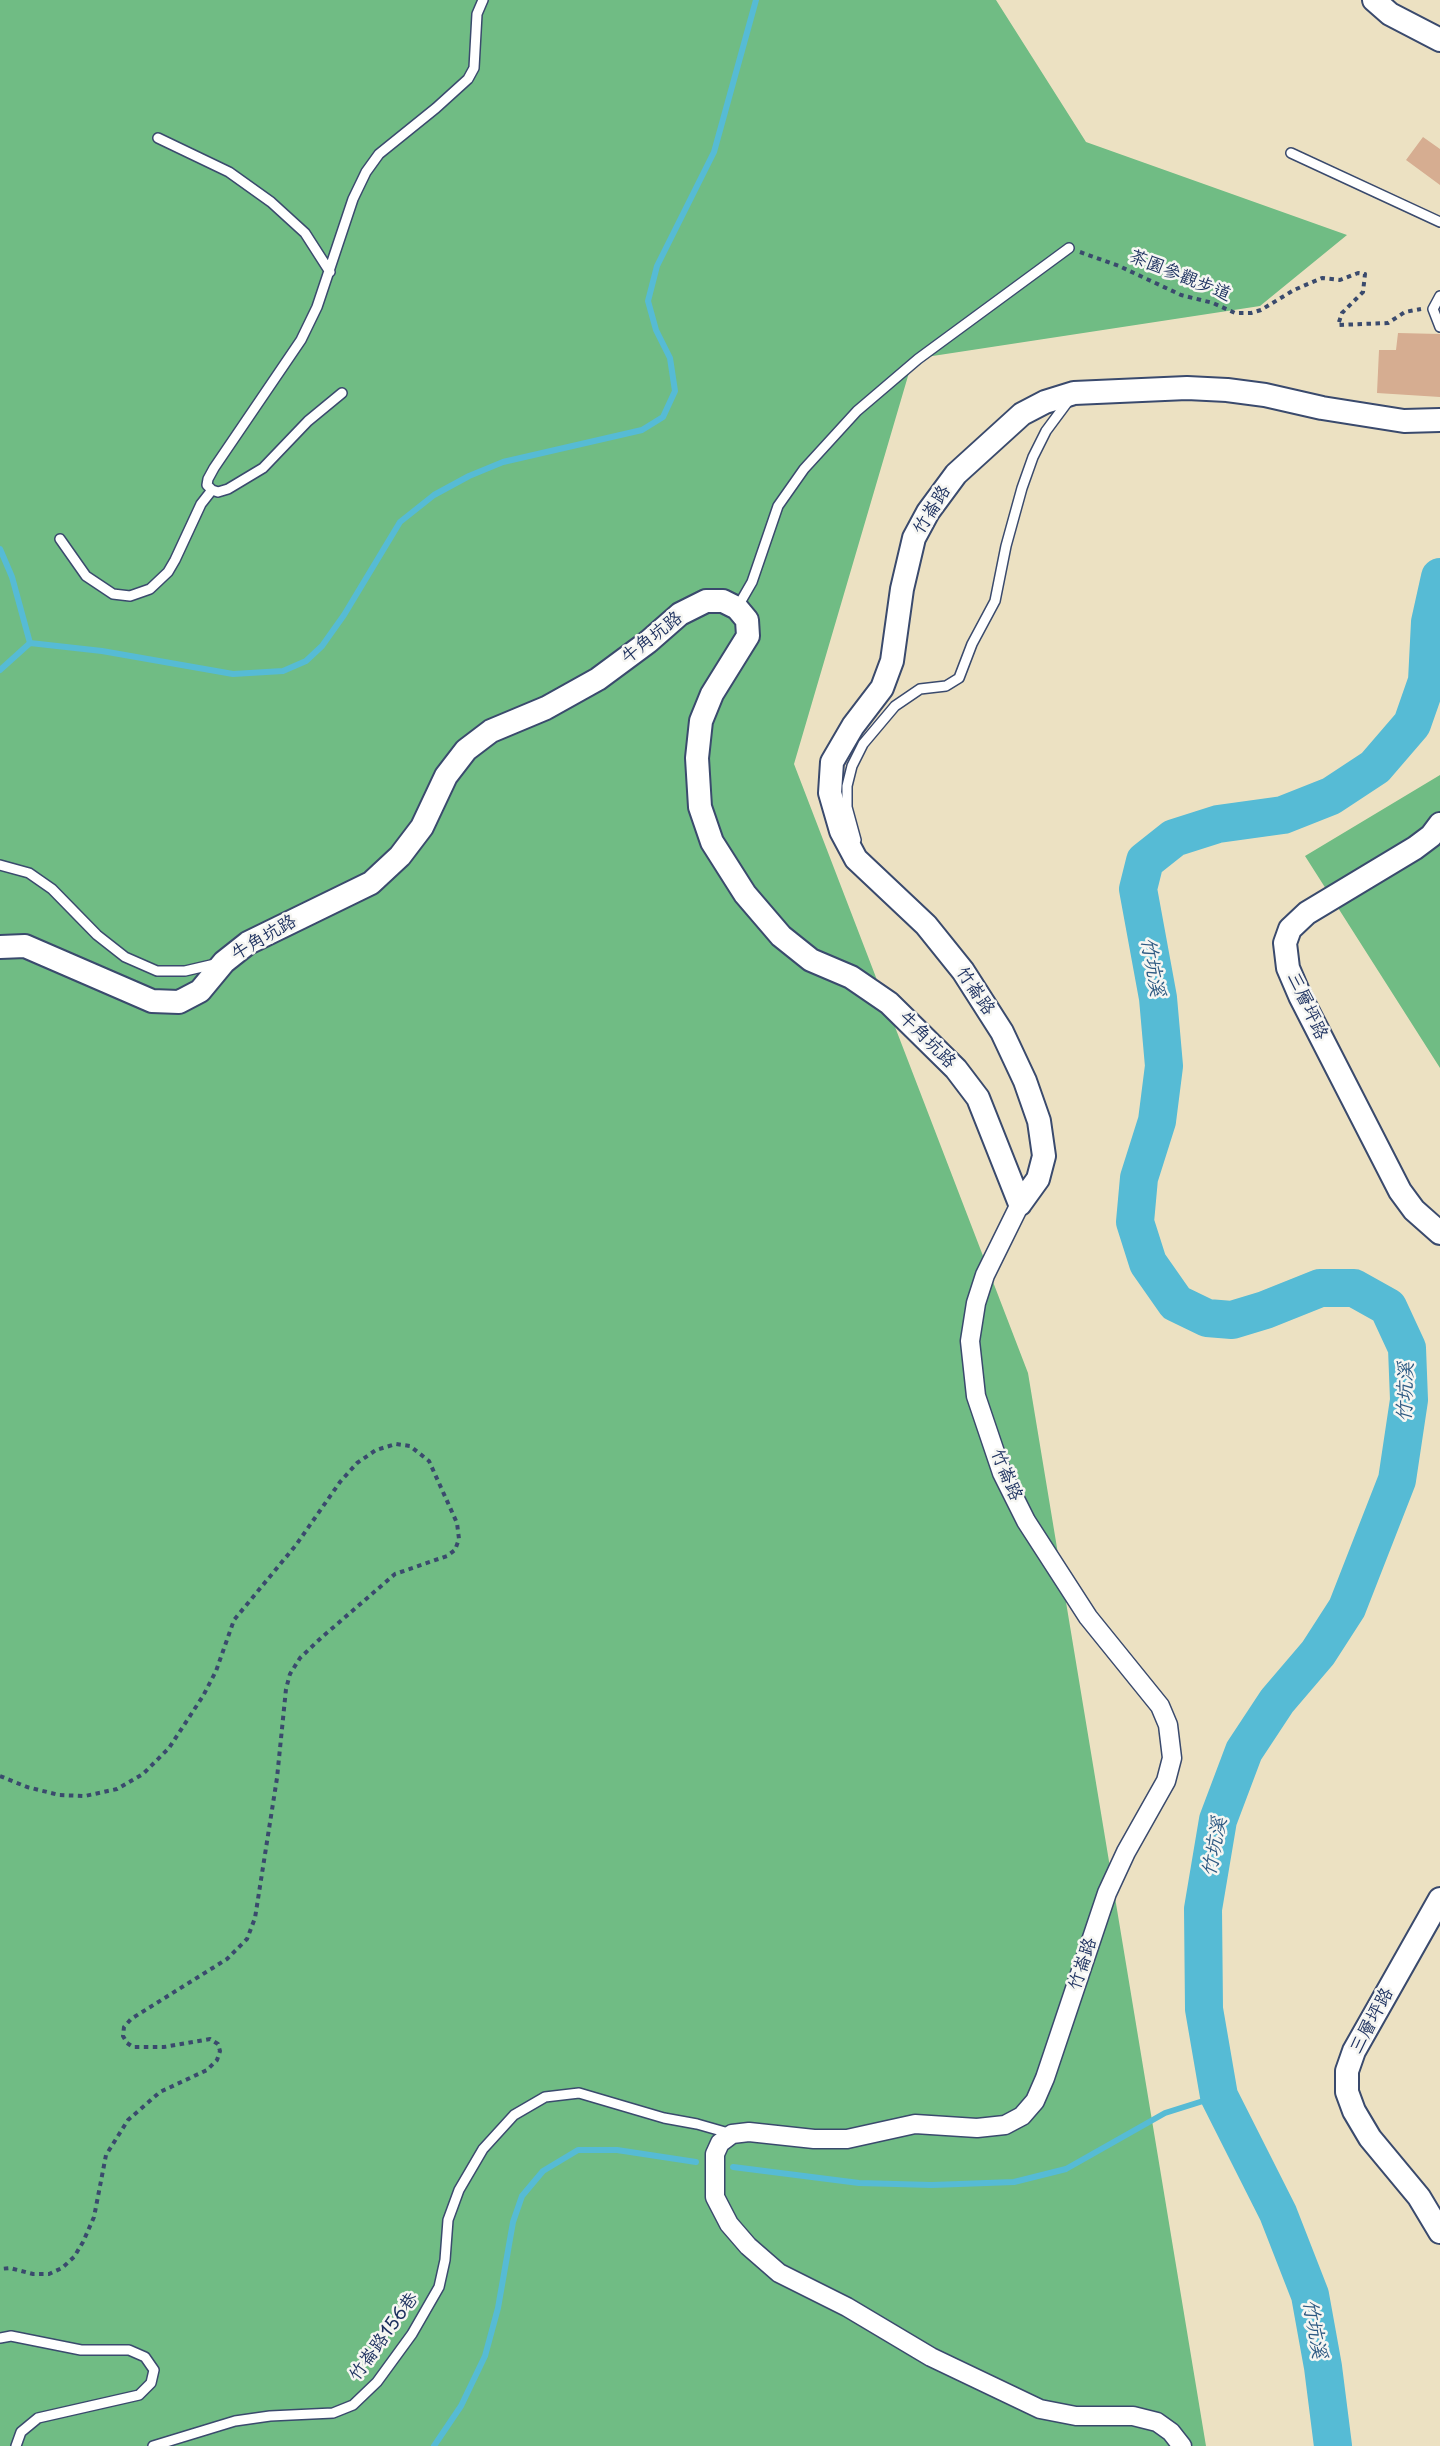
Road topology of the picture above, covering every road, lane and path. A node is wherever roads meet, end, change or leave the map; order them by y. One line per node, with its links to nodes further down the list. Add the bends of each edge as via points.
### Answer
1 (483, 0): 8 (lane, via 477,14 474,68 468,79 379,154 366,172 352,199)
2 (1374, 0): 3 (street, via 1390,14)
3 (1440, 40)
4 (158, 138): 8 (lane, via 229,172 271,202 304,233)
5 (1291, 153): 6 (lane)
6 (1440, 222)
7 (1069, 249): 10 (path, 茶園參觀步道, via 1236,313 1261,310 1322,278 1340,280 1358,273 1365,274 1363,292 1345,309 1338,324 1388,323 1405,312); 17 (lane, via 918,358 857,411 804,468 778,506 752,582)
8 (330, 272): 15 (lane, via 301,340 208,479)
9 (1440, 296): 10 (lane)
10 (1433, 309): 11 (lane)
11 (1440, 327)
12 (342, 393): 15 (lane, via 308,421 263,468 228,489)
13 (1074, 393): 14 (street, 竹崙路, via 1227,390 1404,421); 20 (lane, via 1046,431 1033,457 994,601 959,678 946,687 920,689 894,706 863,744 852,766 847,807); 20 (street, 竹崙路, via 1022,414 964,466 928,512 914,538 892,661 882,688 832,762 830,792 841,831)
14 (1440, 420)
15 (212, 490): 16 (lane, via 201,504 168,572 150,589 130,596 113,594 86,576)
16 (60, 539)
17 (737, 608): 22 (street, 牛角坑路, via 723,601 706,601 680,614 598,679 546,708 491,731 466,750 446,776 422,827 400,856 371,883 248,943); 23 (street, 牛角坑路, via 747,620 748,636 712,694 701,721 697,758 700,807 712,842 745,894 781,936 811,960 851,977 889,1003 956,1069 978,1098)
18 (1440, 824): 24 (street, 三層坪路, via 1415,848 1307,913 1290,929 1285,944 1288,968 1300,996 1400,1191)
19 (0, 865): 22 (lane, via 29,873 52,889 125,957 156,971 185,971)
20 (865, 868): 23 (street, 竹崙路, via 926,926 963,971 1002,1032 1025,1081 1039,1121 1044,1156 1038,1179)
21 (0, 947): 22 (street, 牛角坑路, via 26,946 152,1001 179,1002 200,991)
22 (224, 962)
23 (1020, 1204): 27 (street, 竹崙路, via 985,1275 976,1303 970,1341 976,1396 1002,1473 1026,1521 1089,1617 1160,1706 1168,1725 1172,1758 1166,1781 1107,1893 1046,2078 1022,2116 1005,2124 977,2128 915,2124 847,2139)
24 (1440, 1233)
25 (0, 1776): 29 (path, via 48,1792 85,1796 117,1789 143,1774 169,1748 203,1696 234,1620 296,1545 340,1482 376,1450 396,1444 410,1446 429,1461 457,1524 459,1539 455,1550 394,1574 321,1638 290,1674 255,1918 247,1939 227,1959 124,2027 123,2036 133,2047 164,2047 210,2039 218,2044 217,2060 207,2070 160,2092 128,2120 106,2155 94,2217 74,2257 49,2274)
26 (1440, 1899): 28 (street, 三層坪路, via 1354,2051 1347,2071 1347,2092 1354,2111 1370,2138 1419,2197)
27 (732, 2134): 32 (lane, 竹崙路156巷, via 579,2093 545,2097 514,2115 483,2149 459,2190 448,2220 439,2287 412,2334 353,2405 333,2414 235,2421); 33 (street, via 720,2143 715,2154 715,2197 735,2231 779,2273 847,2307 931,2357 1040,2409 1076,2416 1133,2416 1157,2422)
28 (1440, 2232)
29 (0, 2269)
30 (0, 2338): 31 (lane, via 11,2336 81,2350 129,2350 145,2357 154,2370 151,2383 139,2395 38,2418 21,2432)
31 (16, 2446)
32 (153, 2446)
33 (1182, 2446)

